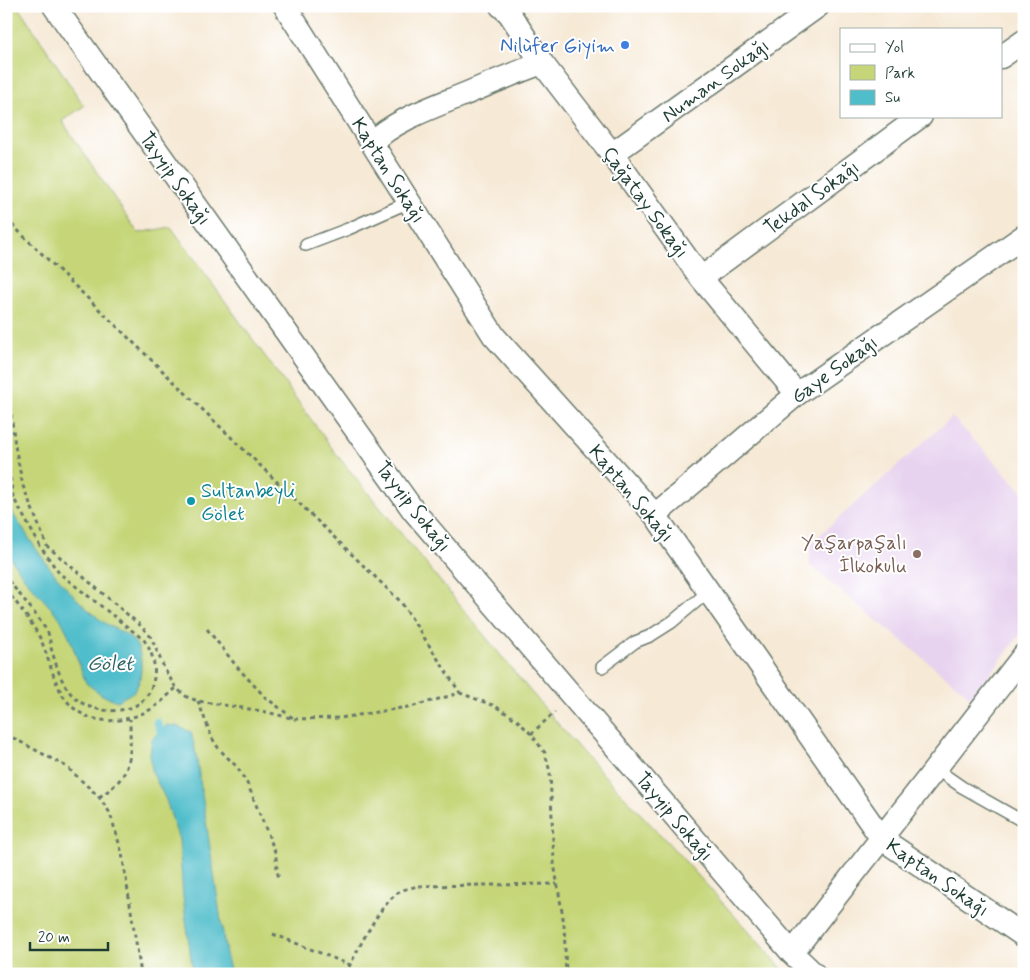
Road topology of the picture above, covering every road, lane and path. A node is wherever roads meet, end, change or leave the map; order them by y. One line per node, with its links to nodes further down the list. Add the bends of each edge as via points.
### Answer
1 (54, 6): 28 (street, Tayyip Sokağı, via 413,510)
2 (285, 6): 9 (street, Kaptan Sokağı)
3 (818, 6): 10 (street, Numan Sokağı)
4 (509, 9): 7 (street, Çağatay Sokağı)
5 (1024, 40): 6 (street)
6 (1002, 56)
7 (542, 63): 9 (street, via 416,114); 10 (street, Çağatay Sokağı)
8 (918, 118): 15 (street, Tekdal Sokağı)
9 (372, 143): 11 (street, Kaptan Sokağı)
10 (612, 154): 15 (street, Çağatay Sokağı)
11 (409, 202): 14 (lane); 19 (street, Kaptan Sokağı, via 494,336)
12 (6, 219): 27 (path, via 401,602)
13 (1024, 236): 17 (street, Gaye Sokağı)
14 (306, 245)
15 (701, 278): 17 (street, Çağatay Sokağı)
16 (6, 383): 26 (path, via 23,486 47,546 151,637)
17 (797, 394): 19 (street, Gaye Sokağı)
18 (6, 446): 20 (path, via 13,497 59,573 144,640 151,650 155,664 146,698 130,708 112,711 93,709 79,701 62,680 49,636)
19 (655, 515): 22 (street, Kaptan Sokağı)
20 (6, 578)
21 (6, 590): 30 (path, via 34,627 59,688 71,705 90,719 104,722)
22 (708, 591): 25 (lane, via 672,622 635,642); 37 (street, Kaptan Sokağı)
23 (207, 629): 31 (path, via 265,697)
24 (1024, 655): 34 (street)
25 (602, 667)
26 (176, 688): 29 (path); 30 (path, via 154,707)
27 (460, 693): 31 (path, via 414,706 349,716); 33 (path, via 495,706)
28 (573, 696): 33 (path); 42 (street, Tayyip Sokağı)
29 (198, 701): 31 (path); 38 (path, via 218,749 237,767 248,785 274,849 276,874)
30 (130, 719): 35 (path, via 128,770)
31 (295, 719)
32 (6, 734): 35 (path, via 67,767)
33 (531, 734): 39 (path, via 545,752 550,772)
34 (936, 769): 36 (lane); 37 (street)
35 (99, 797): 44 (path, via 110,813 122,853)
36 (1024, 822)
37 (882, 839): 41 (street, Kaptan Sokağı); 42 (street)
38 (280, 880)
39 (557, 884): 43 (path, via 417,886 401,891 377,916); 46 (path, via 564,924)
40 (273, 934): 43 (path)
41 (1024, 936)
42 (792, 953): 47 (street, Tayyip Sokağı)
43 (350, 965): 45 (path)
44 (141, 974)
45 (345, 974)
46 (566, 974)
47 (814, 974)

